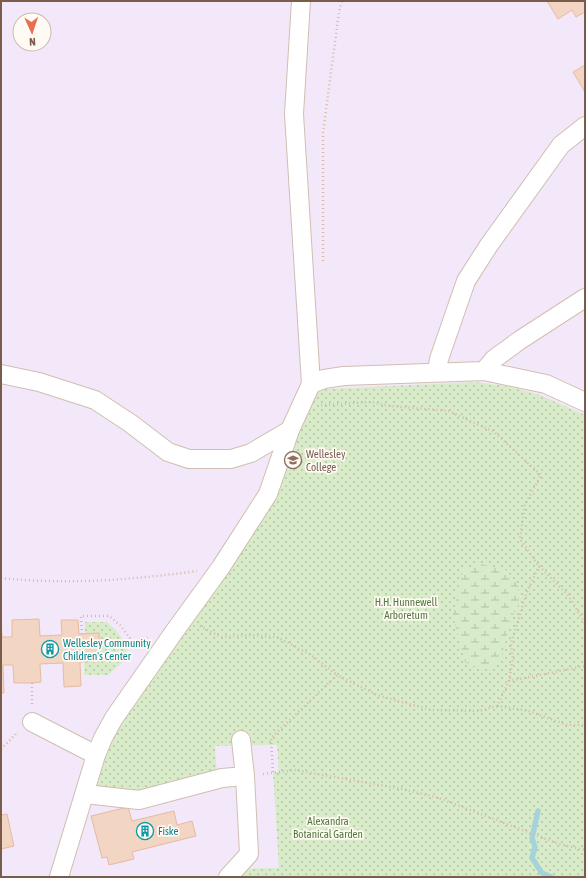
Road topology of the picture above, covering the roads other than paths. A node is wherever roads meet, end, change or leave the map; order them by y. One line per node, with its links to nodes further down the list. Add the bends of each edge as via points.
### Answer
1 (300, 1): 7 (lane, via 294,114)
2 (585, 126): 5 (lane, via 561,145 488,244 466,282)
3 (585, 298): 4 (lane, via 520,340 494,359)
4 (484, 370): 5 (lane); 8 (lane, via 546,384)
5 (436, 372): 7 (lane, via 344,376)
6 (1, 374): 9 (lane, via 39,382 95,400 168,452 190,459 231,459 251,453)
7 (310, 384): 9 (lane)
8 (585, 402)
9 (290, 430): 12 (lane, via 268,494 221,567 114,718)
10 (32, 722): 12 (lane)
11 (241, 740): 13 (lane)
12 (94, 760): 14 (lane); 15 (lane)
13 (245, 776): 15 (lane, via 222,778 139,800); 17 (lane, via 249,854)
14 (85, 794): 15 (lane); 16 (lane)
15 (110, 798)
16 (59, 877)
17 (228, 877)

